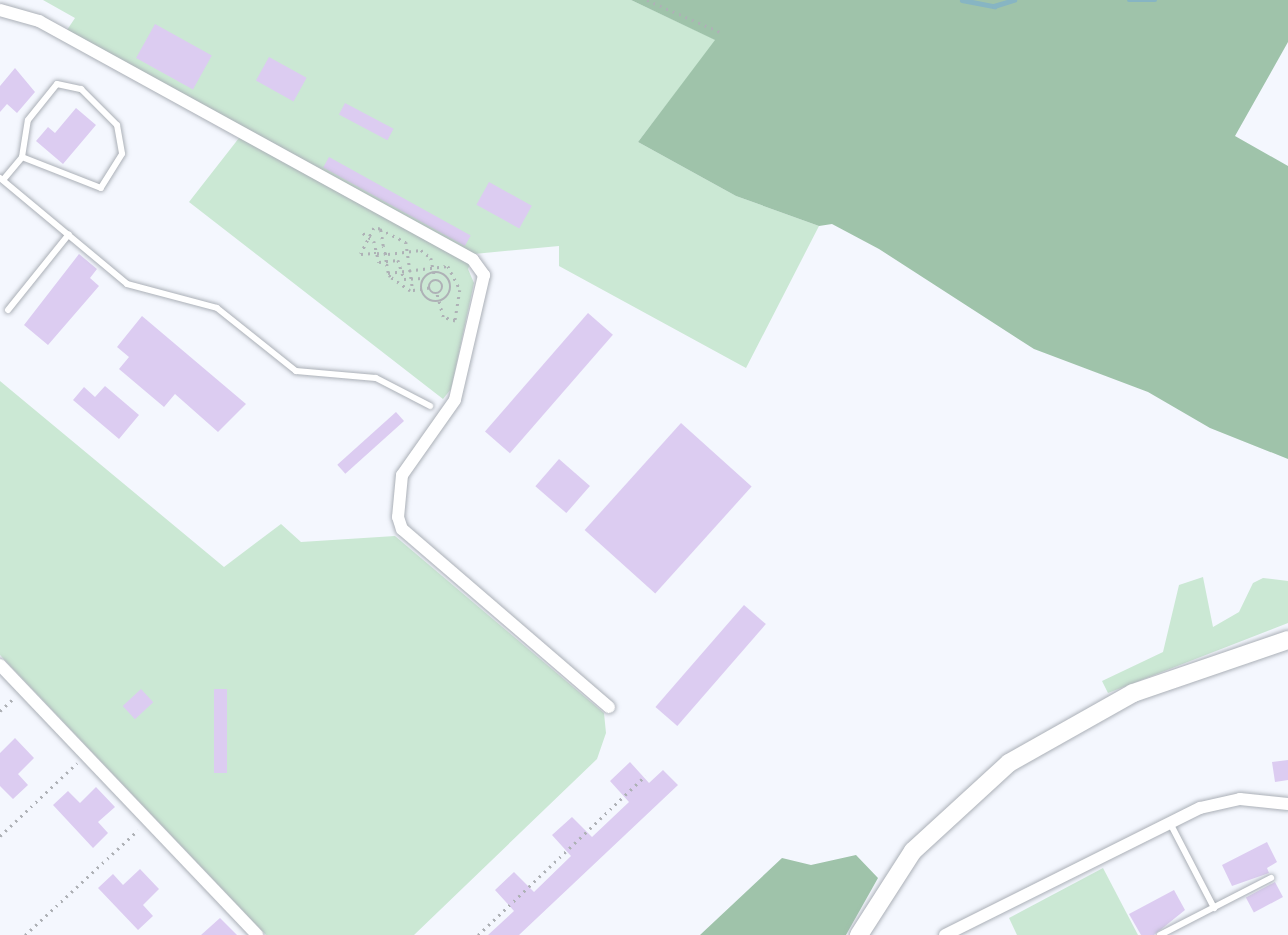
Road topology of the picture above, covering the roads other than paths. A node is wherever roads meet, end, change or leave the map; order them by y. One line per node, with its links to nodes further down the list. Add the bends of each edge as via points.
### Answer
1 (0, 10): 9 (street, via 39,21 473,260 484,275 455,400 402,475 398,517 402,529)
2 (22, 157): 2 (lane, via 28,120 57,84 81,89 117,125 122,154 101,188); 3 (lane)
3 (2, 179): 4 (lane)
4 (69, 234): 5 (lane); 6 (lane, via 127,284 217,308 296,371 376,377)
5 (8, 310)
6 (430, 406)
7 (1288, 640): 15 (street, via 1133,693 1028,749 973,791 914,851)
8 (0, 665): 14 (street)
9 (609, 707)
10 (1288, 804): 11 (street, via 1240,799)
11 (1170, 822): 13 (lane); 16 (street)
12 (1271, 878): 13 (lane)
13 (1214, 908): 17 (lane)
14 (257, 935)
15 (859, 935)
16 (946, 935)
17 (1160, 935)

